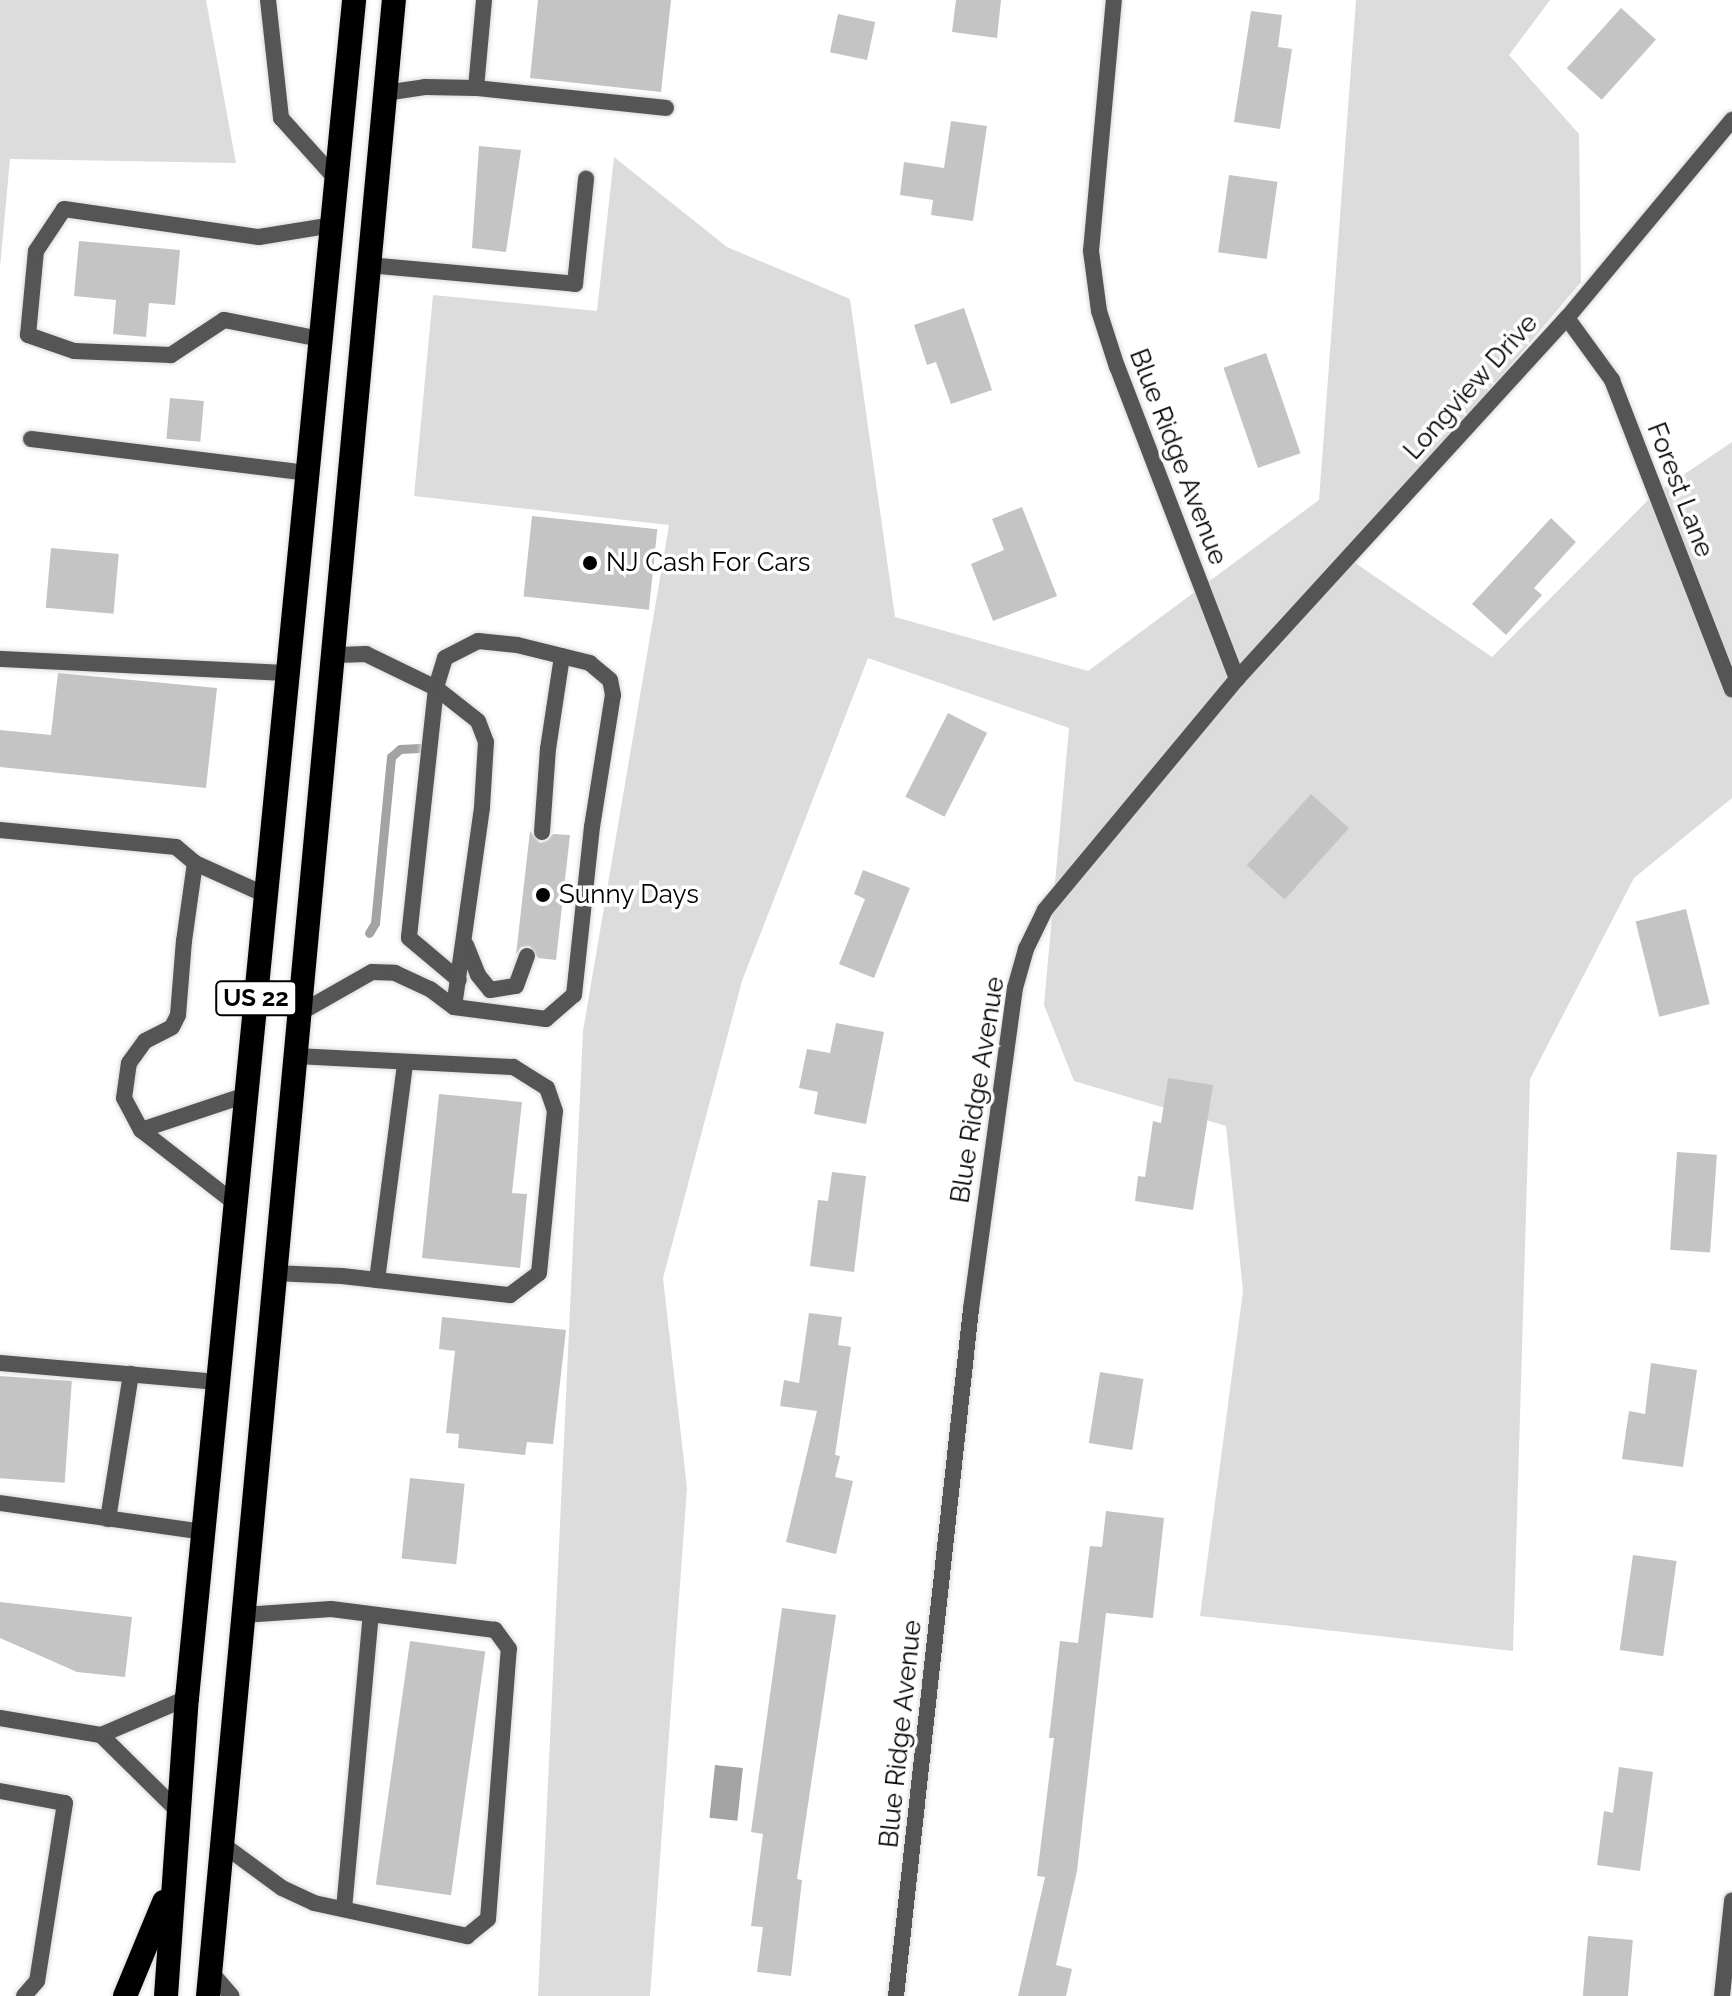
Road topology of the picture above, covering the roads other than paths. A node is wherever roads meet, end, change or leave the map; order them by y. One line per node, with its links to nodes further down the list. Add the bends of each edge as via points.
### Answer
1 (268, 0): 10 (street, via 281,118)
2 (354, 0): 10 (highway, US 22)
3 (394, 0): 7 (highway, US 22)
4 (484, 0): 6 (street)
5 (1114, 0): 22 (street, Blue Ridge Avenue, via 1091,251 1099,311)
6 (476, 88): 7 (street); 8 (street)
7 (385, 93): 13 (highway, US 22)
8 (666, 108)
9 (1732, 120): 14 (street, Longview Drive)
10 (336, 179): 12 (highway, US 22)
11 (586, 179): 13 (street, via 575,284)
12 (332, 225): 15 (highway, US 22); 15 (street, via 259,237 64,209 36,251 28,335 74,351 171,355 224,320)
13 (368, 265): 18 (highway, US 22)
14 (1567, 318): 22 (street, Longview Drive); 24 (street, Forest Lane, via 1612,380)
15 (320, 339): 17 (highway, US 22)
16 (31, 439): 17 (street)
17 (307, 473): 21 (highway, US 22)
18 (331, 655): 23 (street, via 366,654); 33 (highway, US 22)
19 (562, 656): 23 (street, via 478,641 445,658); 26 (street); 32 (street, via 590,663 610,680 613,695 574,995 546,1019)
20 (0, 659): 21 (street)
21 (288, 673): 28 (highway, US 22)
22 (1237, 679): 64 (street, Blue Ridge Avenue, via 1045,910 1015,988 971,1309)
23 (436, 688): 29 (street, via 478,721 486,742); 31 (street, via 409,938)
24 (1732, 690)
25 (0, 830): 27 (street, via 176,847)
26 (542, 832)
27 (195, 863): 28 (street); 37 (street, via 178,1015 172,1027 145,1041 129,1063 124,1098)
28 (266, 895): 36 (highway, US 22)
29 (465, 943): 30 (street, via 490,990 516,986); 31 (street)
30 (527, 956)
31 (459, 980): 32 (street)
32 (454, 1007): 33 (street, via 395,973 372,972)
33 (298, 1014): 34 (highway, US 22)
34 (294, 1056): 35 (street); 39 (highway, US 22)
35 (405, 1064): 40 (street); 40 (street, via 513,1067 547,1088 555,1111 539,1273 510,1295)
36 (246, 1095): 37 (street); 38 (highway, US 22)
37 (141, 1130): 38 (street)
38 (236, 1204): 43 (highway, US 22)
39 (274, 1273): 40 (street); 47 (highway, US 22)
40 (377, 1280)
41 (0, 1363): 42 (street)
42 (131, 1374): 43 (street); 45 (street)
43 (218, 1382): 46 (highway, US 22)
44 (0, 1503): 45 (street)
45 (108, 1519): 46 (street)
46 (204, 1532): 49 (highway, US 22)
47 (243, 1615): 48 (street, via 331,1609); 54 (highway, US 22)
48 (371, 1615): 57 (street); 57 (street, via 495,1630 509,1649 488,1919 467,1936)
49 (187, 1698): 51 (street); 53 (highway, US 22)
50 (0, 1718): 51 (street)
51 (101, 1735): 53 (street)
52 (0, 1791): 59 (street, via 65,1803 37,1981)
53 (179, 1812): 55 (highway, US 22)
54 (222, 1844): 57 (street, via 282,1888); 58 (highway, US 22)
55 (174, 1877): 60 (highway); 61 (highway, US 22)
56 (1732, 1901): 65 (street)
57 (344, 1909)
58 (210, 1971): 62 (highway, US 22); 63 (street)
59 (24, 1996)
60 (125, 1996)
61 (166, 1996)
62 (208, 1996)
63 (232, 1996)
64 (896, 1996)
65 (1722, 1996)

